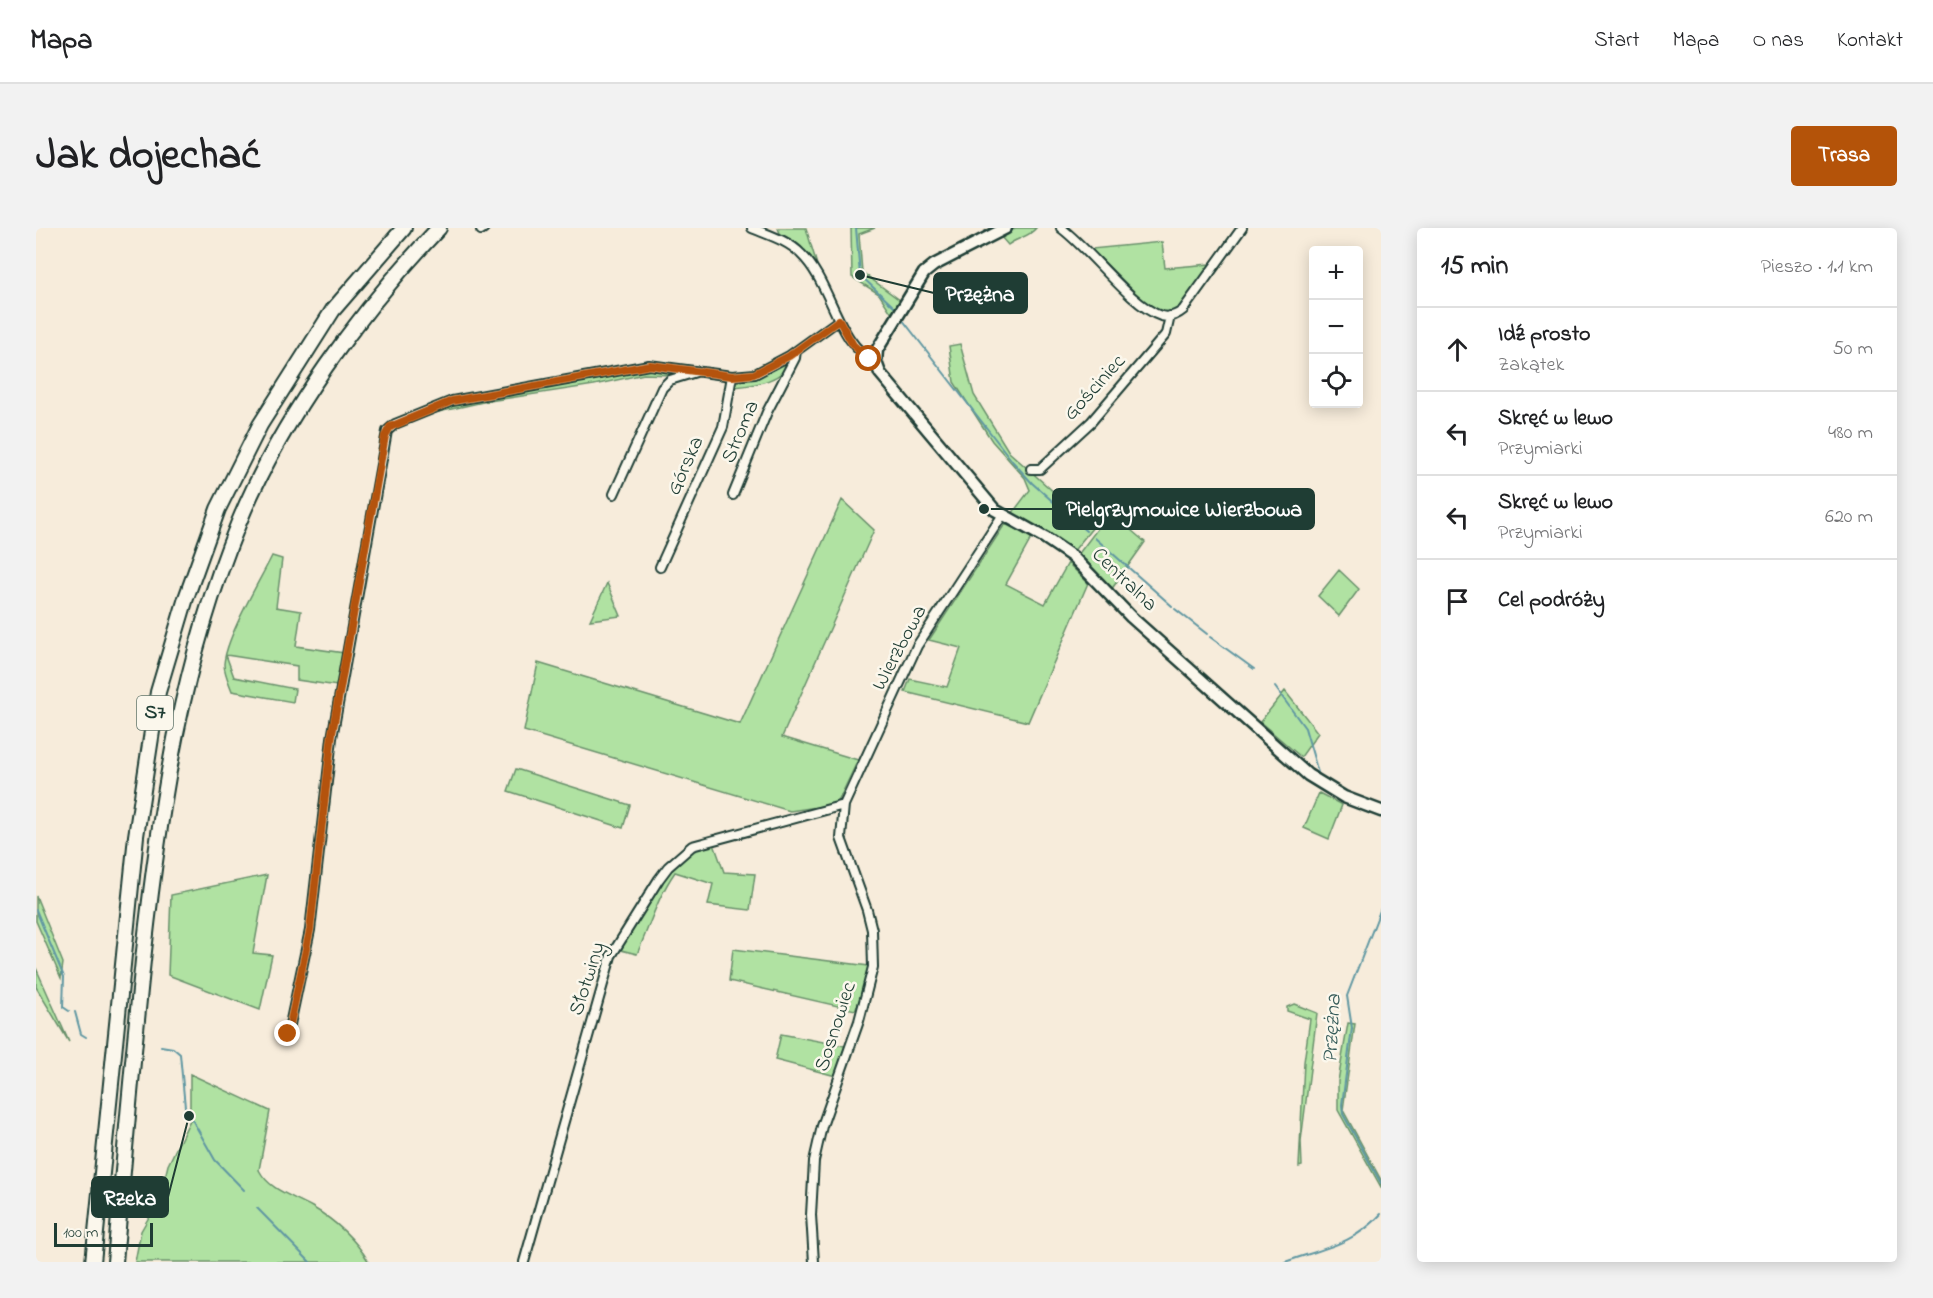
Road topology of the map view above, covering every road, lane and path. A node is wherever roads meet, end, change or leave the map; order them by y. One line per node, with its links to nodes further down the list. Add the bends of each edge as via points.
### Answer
1 (404, 228): 21 (highway, S7, via 333,310 260,425 218,509 186,598 158,692 136,836)
2 (439, 228): 22 (highway, S7, via 358,321 276,446 240,520 205,613 181,700 156,843)
3 (753, 228): 8 (street, via 802,254 831,297)
4 (1006, 228): 10 (street, via 924,273 877,350)
5 (1061, 228): 7 (street, via 1077,239 1126,290 1161,316)
6 (1242, 228): 7 (street, via 1183,310)
7 (1170, 316): 13 (street, Gościniec, via 1166,334 1090,422 1040,469)
8 (839, 320): 9 (street); 10 (street, via 857,350)
9 (796, 351): 12 (street, via 762,372); 15 (street, Stroma)
10 (876, 362): 16 (street, Centralna, via 880,373)
11 (698, 371): 12 (street); 14 (street, via 670,380 662,388); 20 (street, via 650,365 452,401 395,424 387,431 332,734 310,930)
12 (732, 376): 17 (street, Górska, via 723,426)
13 (1031, 469)
14 (614, 494)
15 (733, 495)
16 (1002, 516): 18 (street, Wierzbowa, via 917,646); 19 (street, Centralna, via 1073,557 1131,617 1315,781 1344,798)
17 (660, 567)
18 (844, 805): 23 (street, Słotwiny, via 692,846 659,879 611,956); 24 (street, Sosnowiec, via 841,838 869,920 873,967 860,1021 822,1126 814,1161)
19 (1381, 811)
20 (288, 1034)
21 (93, 1262)
22 (114, 1262)
23 (524, 1262)
24 (814, 1262)

